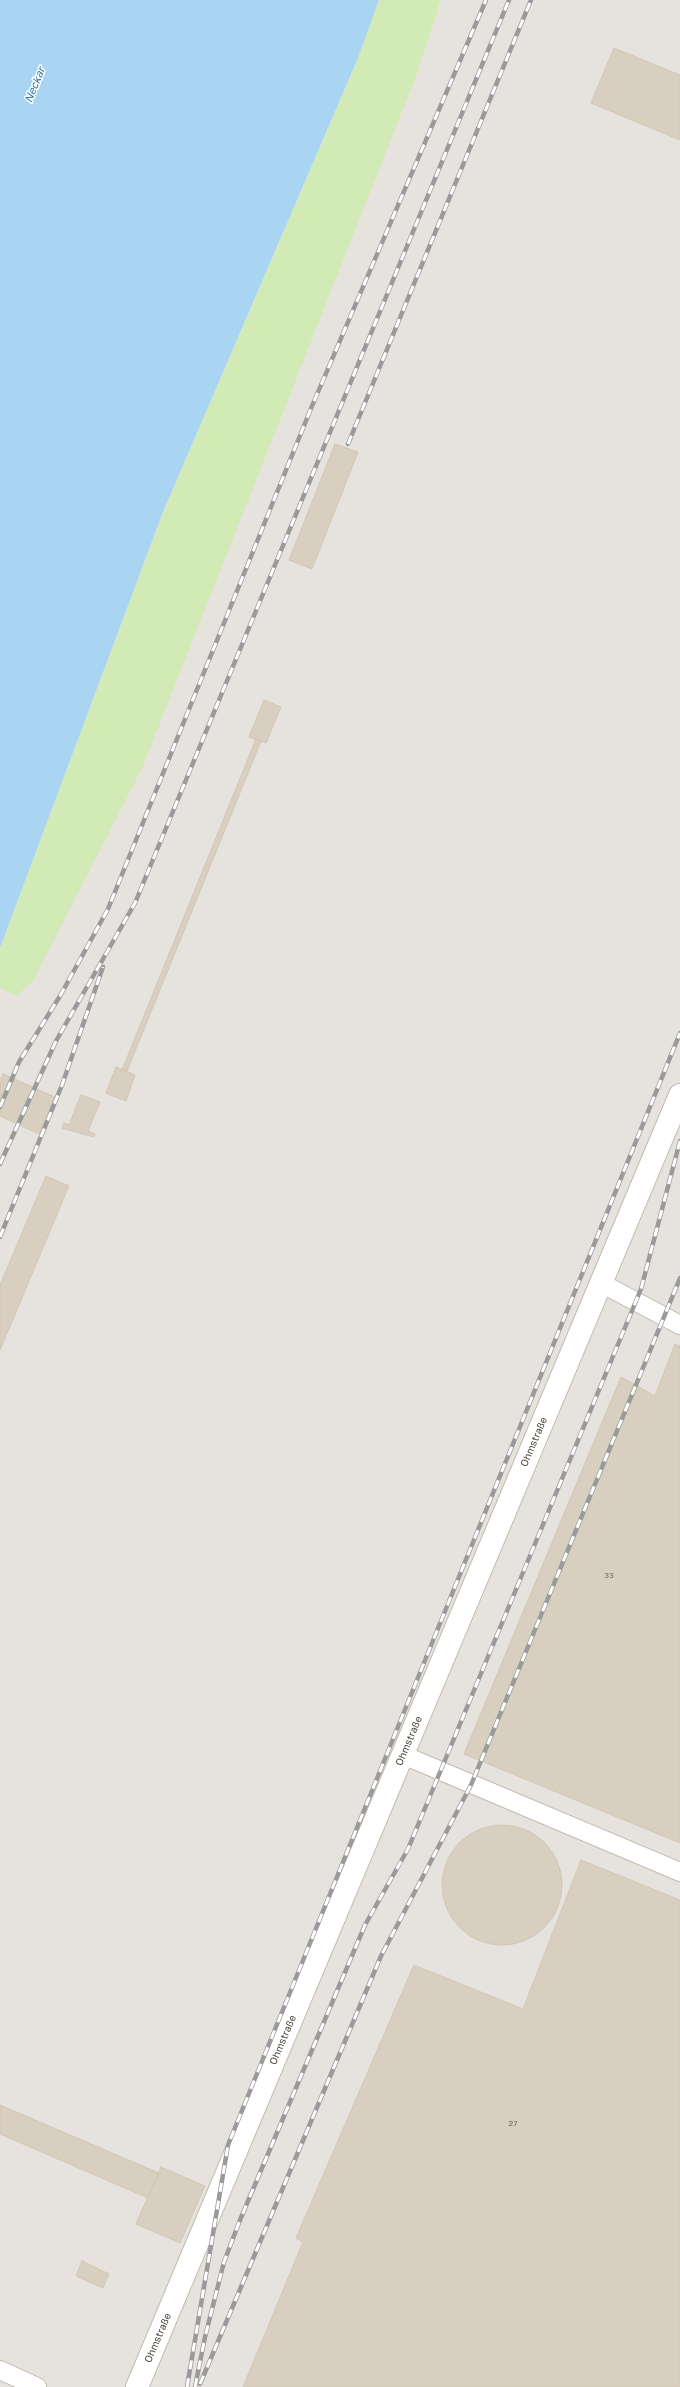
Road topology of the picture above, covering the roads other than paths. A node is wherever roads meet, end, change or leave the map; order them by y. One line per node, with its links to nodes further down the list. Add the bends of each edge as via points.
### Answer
1 (680, 1095): 2 (street, Ohmstraße)
2 (601, 1283): 3 (lane); 4 (street, Ohmstraße)
3 (680, 1325)
4 (403, 1755): 5 (lane); 8 (street, Ohmstraße)
5 (680, 1872)
6 (0, 2370): 7 (lane)
7 (37, 2387)
8 (137, 2387)

